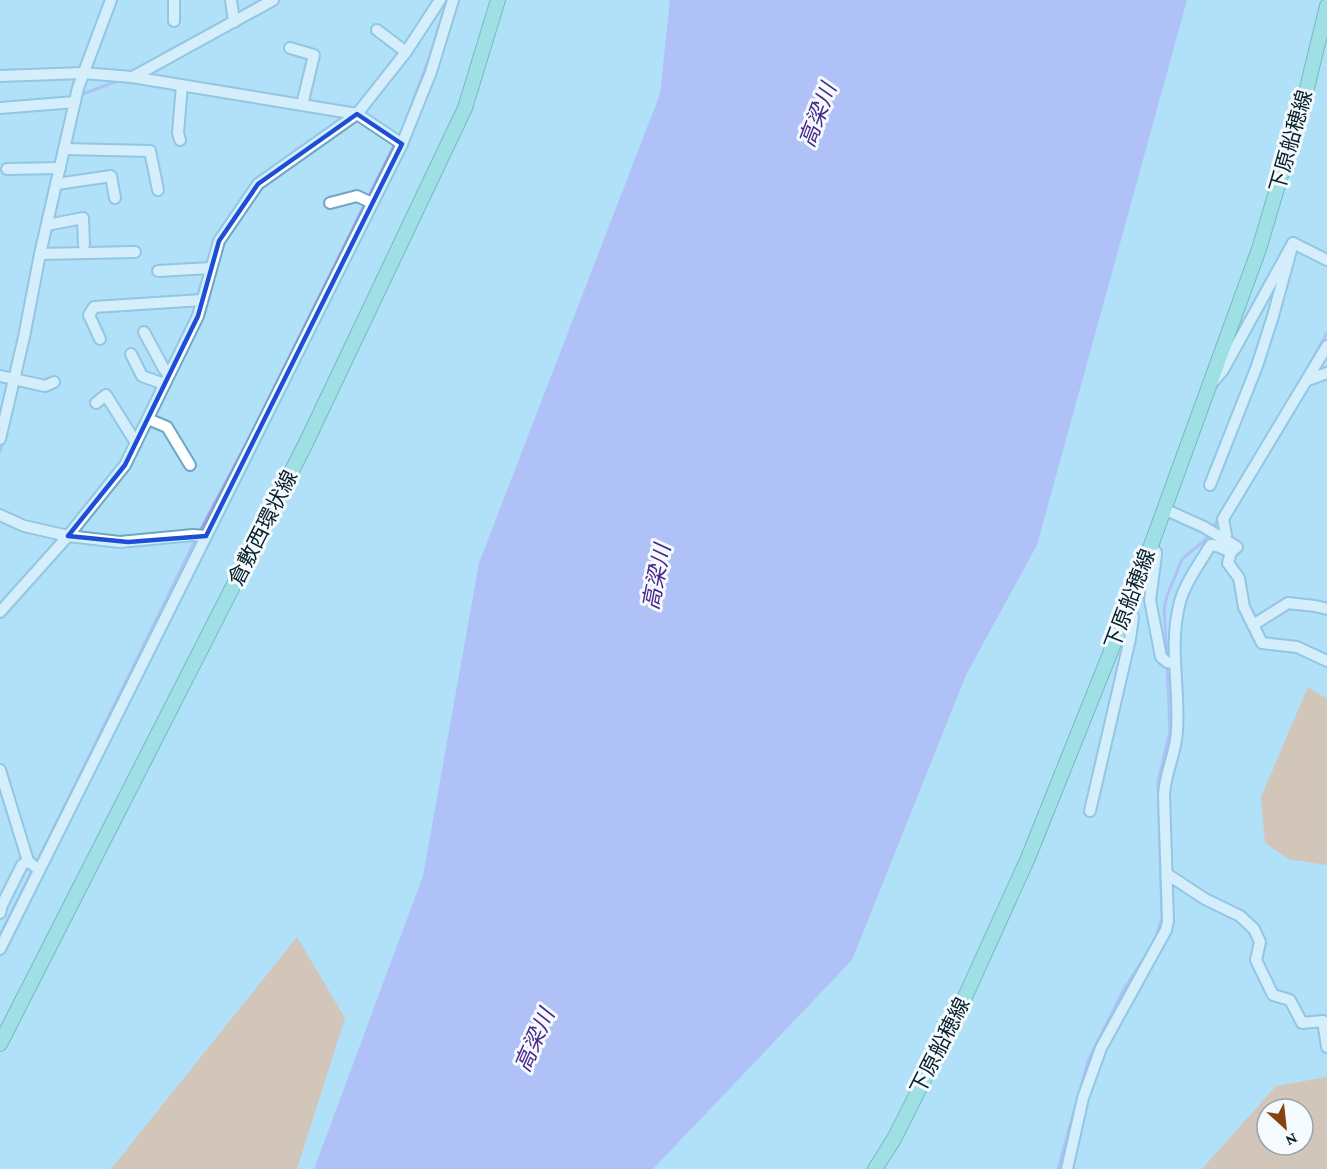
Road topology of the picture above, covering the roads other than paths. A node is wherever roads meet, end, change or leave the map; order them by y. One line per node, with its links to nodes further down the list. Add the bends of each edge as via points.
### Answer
1 (111, 0): 14 (street)
2 (174, 0): 9 (street)
3 (231, 0): 10 (street)
4 (273, 0): 10 (street)
5 (440, 0): 13 (street)
6 (453, 0): 23 (street, via 431,72)
7 (498, 0): 76 (main road, 倉敷西環状線, via 465,108 310,434)
8 (1327, 6): 51 (main road, 下原船穂線, via 1259,249)
9 (174, 21)
10 (234, 22): 16 (street)
11 (377, 30): 13 (street)
12 (290, 48): 20 (street, via 314,56)
13 (406, 52): 21 (street)
14 (83, 73): 15 (street); 16 (street); 18 (street)
15 (0, 76)
16 (132, 77): 17 (street)
17 (182, 85): 20 (street); 22 (street)
18 (75, 102): 19 (street); 24 (street)
19 (1, 104)
20 (302, 105): 21 (street)
21 (357, 114): 23 (street); 38 (street, via 258,184 219,241)
22 (180, 140)
23 (399, 142): 30 (street)
24 (66, 149): 25 (street); 28 (street, via 150,151)
25 (60, 168): 26 (street); 27 (street)
26 (7, 170)
27 (57, 184): 29 (street, via 111,176); 32 (street)
28 (158, 190)
29 (115, 198)
30 (369, 201): 31 (street, via 357,196); 60 (street)
31 (330, 203)
32 (47, 225): 34 (street, via 83,218); 36 (street)
33 (1293, 243): 37 (street); 51 (street, via 1228,361); 57 (street, via 1257,366)
34 (84, 245)
35 (135, 252): 36 (street)
36 (43, 254): 47 (street)
37 (1327, 260)
38 (211, 268): 39 (street); 40 (street)
39 (158, 271)
40 (202, 300): 42 (street, via 94,307 89,315); 48 (street)
41 (144, 332): 48 (street)
42 (100, 339)
43 (1327, 346): 49 (street)
44 (131, 354): 48 (street, via 142,376)
45 (1327, 373): 49 (street)
46 (0, 376): 47 (street)
47 (17, 379): 50 (street, via 45,386); 54 (street)
48 (166, 379): 53 (street)
49 (1308, 380): 62 (street, via 1223,519)
50 (54, 382)
51 (1211, 383): 58 (main road, 下原船穂線)
52 (96, 403): 55 (street, via 106,395)
53 (147, 419): 55 (street); 56 (street, via 167,427)
54 (0, 439)
55 (136, 443): 61 (street, via 125,465)
56 (190, 465)
57 (1210, 485)
58 (1164, 509): 62 (street); 63 (main road, 下原船穂線)
59 (0, 515): 61 (street, via 24,526)
60 (201, 535): 61 (street, via 128,542); 72 (street)
61 (68, 536): 66 (street)
62 (1216, 537): 67 (street, via 1231,552 1228,563 1239,578 1244,607); 69 (street, via 1182,596)
63 (1149, 547): 64 (main road, 下原船穂線); 69 (street, via 1156,552 1149,600 1161,657)
64 (1129, 606): 71 (street, via 1133,616 1130,639); 79 (main road, 下原船穂線, via 1028,858 975,976 899,1129)
65 (1327, 609): 67 (street, via 1288,603)
66 (0, 612)
67 (1253, 625): 68 (street, via 1262,643 1297,647)
68 (1327, 661)
69 (1171, 663): 73 (street, via 1177,737 1165,780)
70 (0, 770): 72 (street)
71 (1090, 811)
72 (34, 866): 74 (street); 74 (street, via 22,865 2,906)
73 (1167, 874): 77 (street, via 1240,916 1254,929 1260,942 1256,960 1273,995 1290,1000 1302,1023 1323,1021); 78 (street, via 1166,930 1101,1048 1083,1098)
74 (5, 921): 75 (street)
75 (0, 948)
76 (0, 1044)
77 (1327, 1047)
78 (1070, 1157): 80 (street); 81 (street)
79 (874, 1169)
80 (1066, 1169)
81 (1074, 1169)

